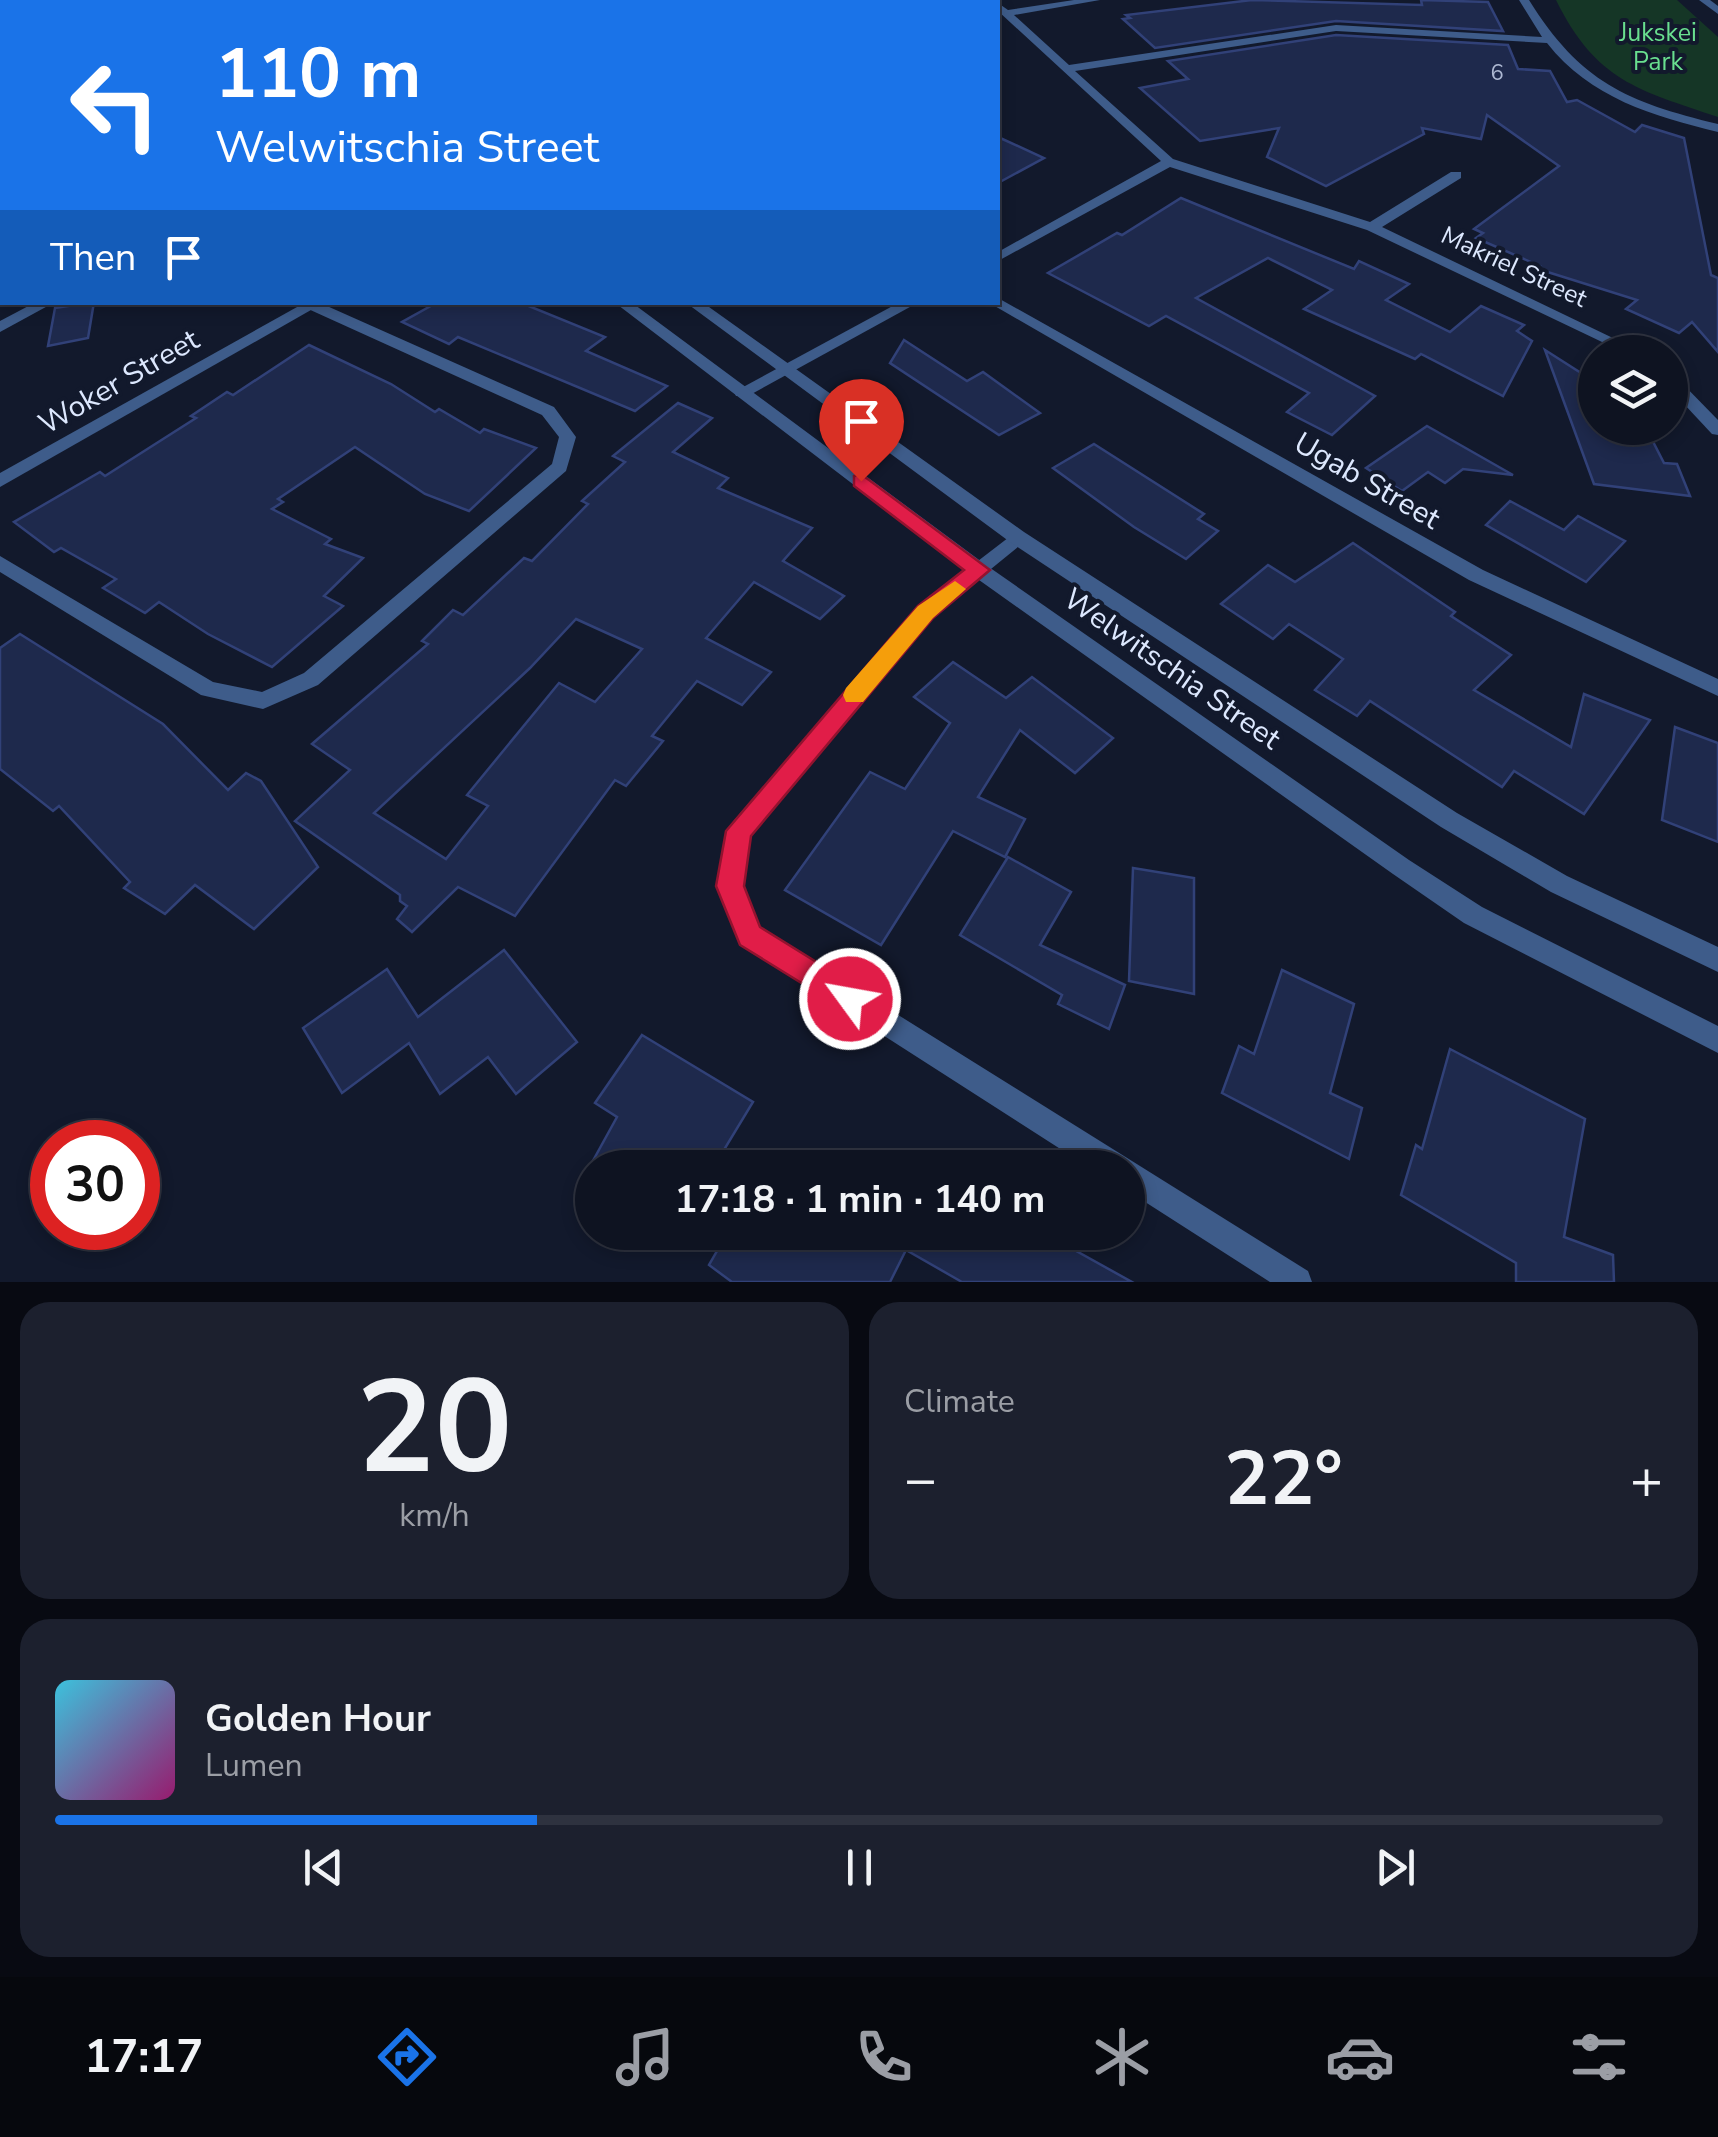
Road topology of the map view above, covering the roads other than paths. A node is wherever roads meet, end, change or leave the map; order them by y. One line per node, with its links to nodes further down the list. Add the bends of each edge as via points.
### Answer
1 (1096, 0): 4 (street)
2 (1524, 0): 7 (street)
3 (1704, 0): 6 (street)
4 (1000, 5)
5 (1000, 8): 8 (street)
6 (1718, 11)
7 (1546, 40): 8 (street, via 1336,28); 9 (street, via 1626,102)
8 (1070, 68): 10 (street)
9 (1718, 128)
10 (1169, 162): 12 (street, Makriel Street); 13 (street)
11 (1456, 175): 12 (street, Makriel Street)
12 (1372, 227): 22 (street, Makriel Street)
13 (1000, 256)
14 (1000, 303): 31 (street, Ugab Street, via 1476,574)
15 (42, 305): 21 (street)
16 (312, 305): 27 (street, Woker Street)
17 (316, 305): 29 (street, via 548,411 568,436 560,467 311,680 263,701 208,690)
18 (625, 305): 24 (street, Welwitschia Street)
19 (696, 305): 23 (street, Welwitschia Street)
20 (906, 305): 23 (street)
21 (0, 328)
22 (1598, 335)
23 (784, 370): 24 (street); 28 (street, Welwitschia Street)
24 (742, 392): 30 (street, Welwitschia Street)
25 (1688, 399): 26 (street)
26 (1718, 430)
27 (0, 482)
28 (1017, 537): 30 (street); 32 (street, Welwitschia Street, via 1502,853)
29 (0, 562)
30 (979, 570): 33 (street, Welwitschia Street, via 1473,915); 34 (street, via 926,612 739,831 730,886 750,936)
31 (1718, 688)
32 (1718, 960)
33 (1718, 1040)
34 (1088, 1150)
35 (1145, 1186): 36 (street)
36 (1297, 1282)

